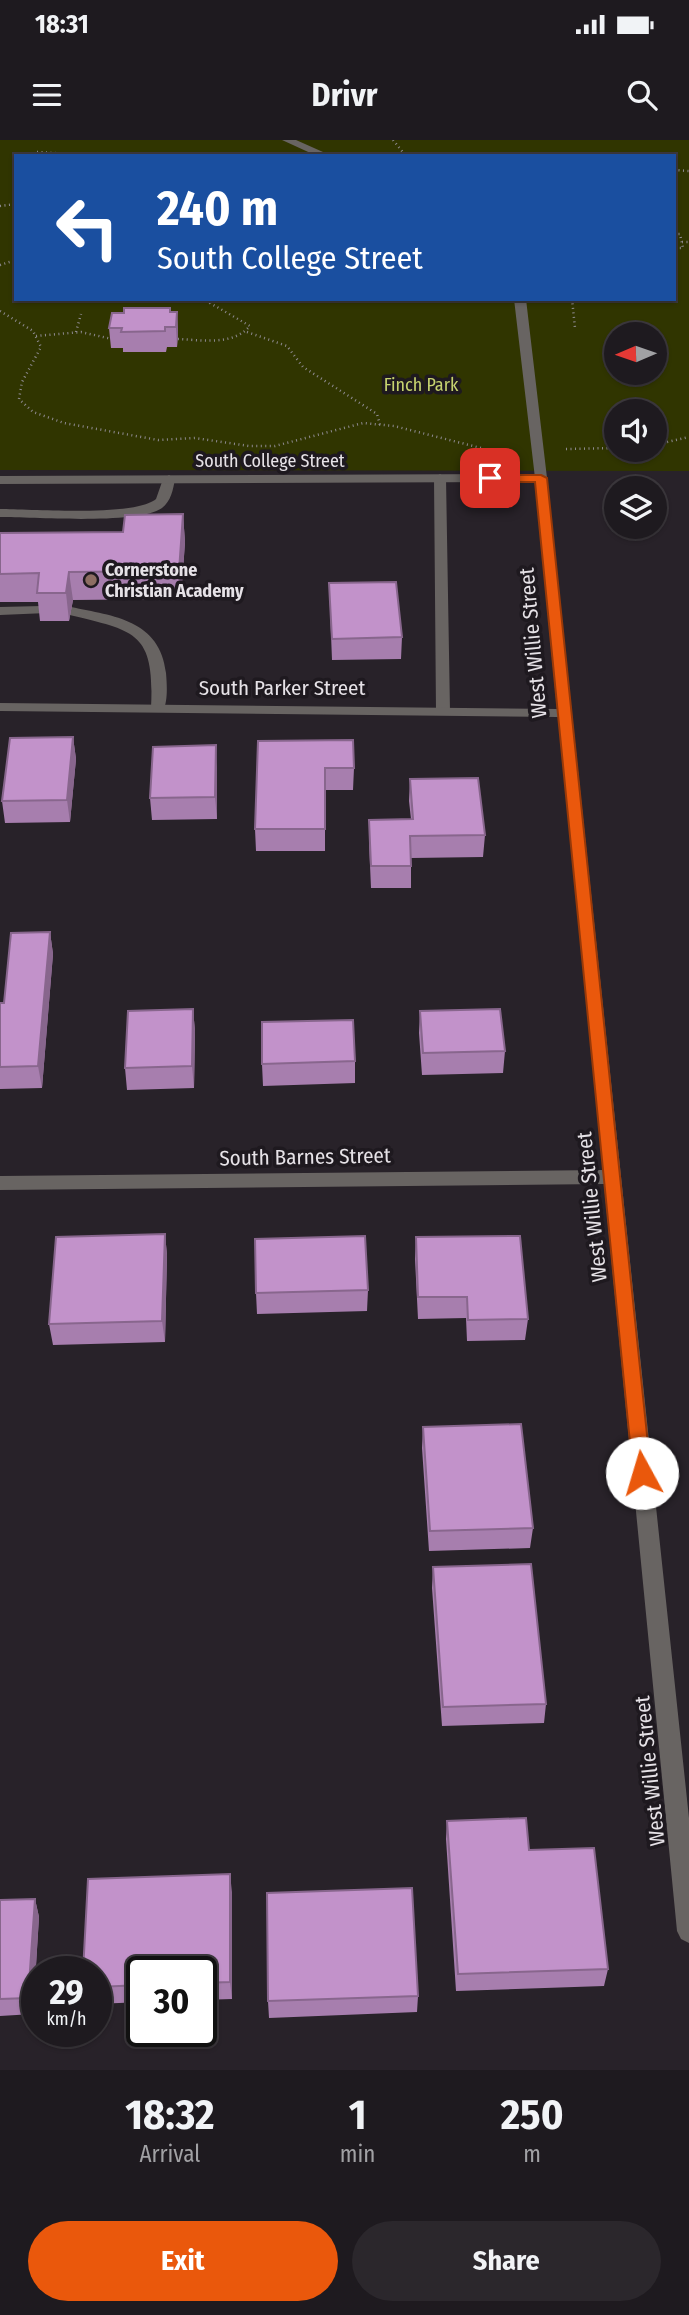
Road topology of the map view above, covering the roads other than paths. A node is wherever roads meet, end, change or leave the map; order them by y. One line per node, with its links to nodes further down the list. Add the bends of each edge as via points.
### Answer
1 (286, 140): 2 (street)
2 (322, 154)
3 (520, 301): 5 (street, West Willie Street)
4 (440, 478): 5 (street, South College Street); 6 (street, South College Street); 14 (street)
5 (541, 478): 15 (street, West Willie Street)
6 (169, 479): 7 (street, South College Street); 8 (street, via 165,498 153,508)
7 (0, 480)
8 (0, 513)
9 (42, 610): 10 (street)
10 (0, 611)
11 (71, 611): 13 (street, via 129,625 150,639 162,677)
12 (0, 707): 13 (street, South Parker Street)
13 (158, 708): 14 (street, South Parker Street)
14 (443, 711): 15 (street, South Parker Street)
15 (563, 713): 16 (street, West Willie Street)
16 (611, 1177): 17 (street, South Barnes Street); 18 (street, West Willie Street)
17 (0, 1183)
18 (689, 1931)

